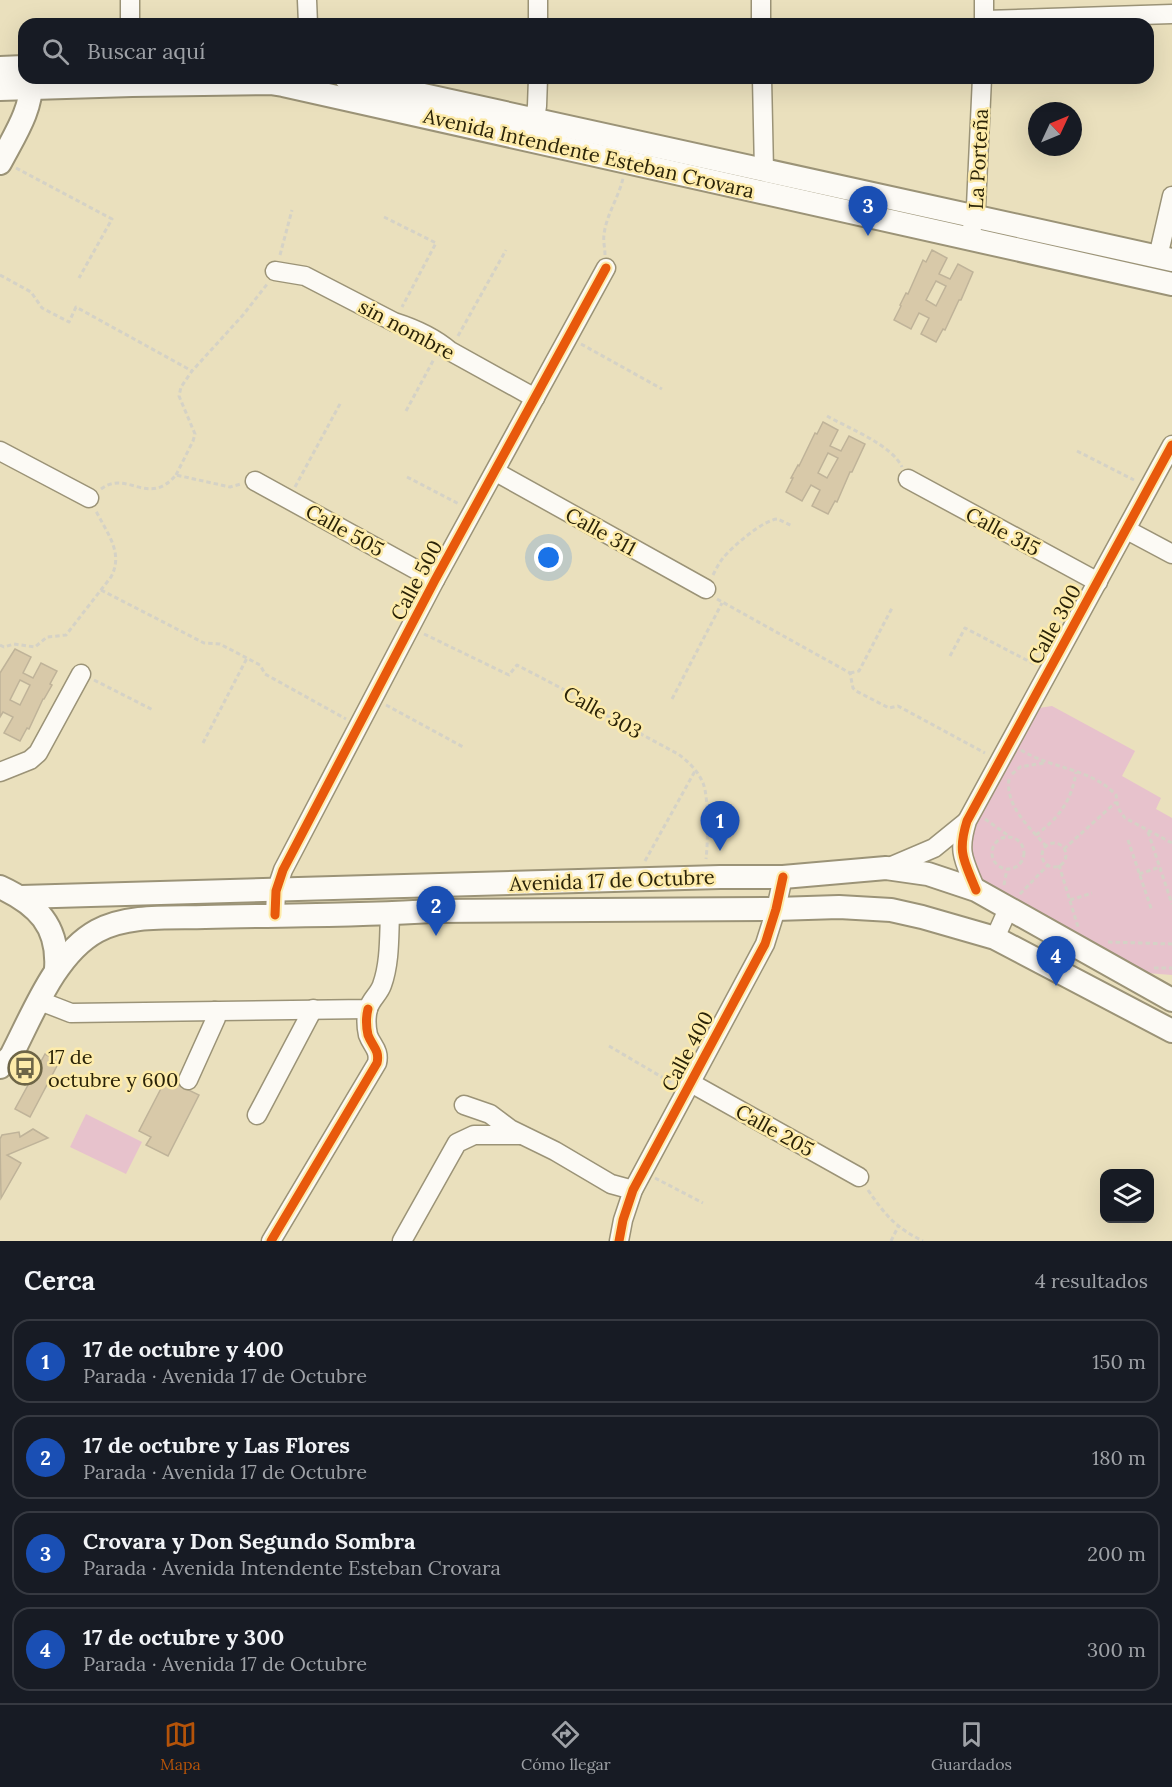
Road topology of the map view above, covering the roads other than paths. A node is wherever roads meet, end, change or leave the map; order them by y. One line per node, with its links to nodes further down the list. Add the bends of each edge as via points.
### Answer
1 (130, 0): 7 (street)
2 (307, 0): 8 (street)
3 (538, 0): 9 (street)
4 (761, 0): 10 (street)
5 (984, 0): 11 (street)
6 (1172, 14): 12 (street)
7 (130, 18)
8 (308, 18)
9 (538, 18)
10 (761, 18)
11 (985, 18)
12 (1078, 18)
13 (18, 67): 14 (main road)
14 (0, 68)
15 (27, 84): 22 (main road, Avenida Intendente Esteban Crovara)
16 (32, 84): 24 (main road, via 23,119)
17 (303, 84): 23 (main road, Avenida Intendente Esteban Crovara)
18 (368, 84): 23 (main road, Avenida Intendente Esteban Crovara)
19 (538, 84): 23 (street)
20 (762, 84): 25 (street)
21 (982, 84): 27 (street, La Porteña)
22 (0, 89)
23 (533, 130): 25 (main road, Avenida Intendente Esteban Crovara); 27 (main road, Avenida Intendente Esteban Crovara)
24 (1, 161)
25 (764, 171): 27 (main road, Avenida Intendente Esteban Crovara)
26 (1172, 196): 28 (street)
27 (972, 228): 28 (main road, Avenida Intendente Esteban Crovara); 31 (main road, Avenida Intendente Esteban Crovara)
28 (1165, 259)
29 (606, 268): 32 (street, Calle 500)
30 (275, 271): 32 (street, sin nombre, via 305,276 404,325)
31 (1172, 284)
32 (535, 398): 35 (street, Calle 500)
33 (1172, 445): 39 (street, Calle 300)
34 (0, 451): 38 (street)
35 (496, 472): 41 (street, Calle 500); 43 (street, Calle 311)
36 (908, 479): 42 (street, Calle 315)
37 (255, 481): 41 (street, Calle 505)
38 (88, 498)
39 (1127, 530): 40 (street); 42 (street, Calle 300)
40 (1172, 554)
41 (435, 580): 51 (street, Calle 500, via 283,870)
42 (1098, 582): 46 (street, Calle 300, via 1048,672 1017,748 1000,761)
43 (706, 589)
44 (81, 674): 45 (street, via 38,753)
45 (0, 772)
46 (974, 822): 47 (street, via 934,848); 50 (street, via 962,839 962,851)
47 (886, 868): 48 (main road, Avenida 17 de Octubre); 50 (main road, Avenida 17 de Octubre)
48 (783, 877): 51 (main road, Avenida 17 de Octubre); 54 (street, Calle 400)
49 (0, 886): 52 (main road)
50 (986, 887): 53 (main road, Avenida 17 de Octubre)
51 (276, 891): 52 (main road, Avenida 17 de Octubre); 56 (street, Calle 500)
52 (21, 897): 58 (main road, via 46,922 57,955)
53 (1012, 903): 57 (street); 59 (main road, Avenida 17 de Octubre)
54 (776, 909): 55 (main road, Avenida 17 de Octubre); 57 (main road, Avenida 17 de Octubre, via 891,910); 68 (street, Calle 400, via 765,944)
55 (390, 914): 56 (main road, Avenida 17 de Octubre); 61 (street, via 385,977)
56 (275, 915): 58 (main road, Avenida 17 de Octubre, via 150,919 112,925 88,937)
57 (995, 938): 64 (main road, Avenida 17 de Octubre)
58 (56, 969): 60 (main road)
59 (1172, 1000)
60 (40, 1001): 63 (street, via 71,1013); 65 (main road)
61 (368, 1009): 62 (street); 74 (street, via 368,1032 379,1056 377,1063)
62 (313, 1010): 63 (street); 70 (street)
63 (215, 1011): 67 (street, via 216,1018)
64 (1172, 1031)
65 (5, 1062): 66 (street)
66 (0, 1076)
67 (188, 1080)
68 (689, 1087): 72 (street, Calle 205); 73 (street, Calle 400)
69 (464, 1105): 71 (street, via 490,1114)
70 (257, 1115)
71 (523, 1135): 73 (street, via 611,1184); 75 (street, via 474,1135 457,1143)
72 (859, 1176)
73 (633, 1190): 76 (street, Calle 400)
74 (272, 1241)
75 (402, 1241)
76 (619, 1241)

